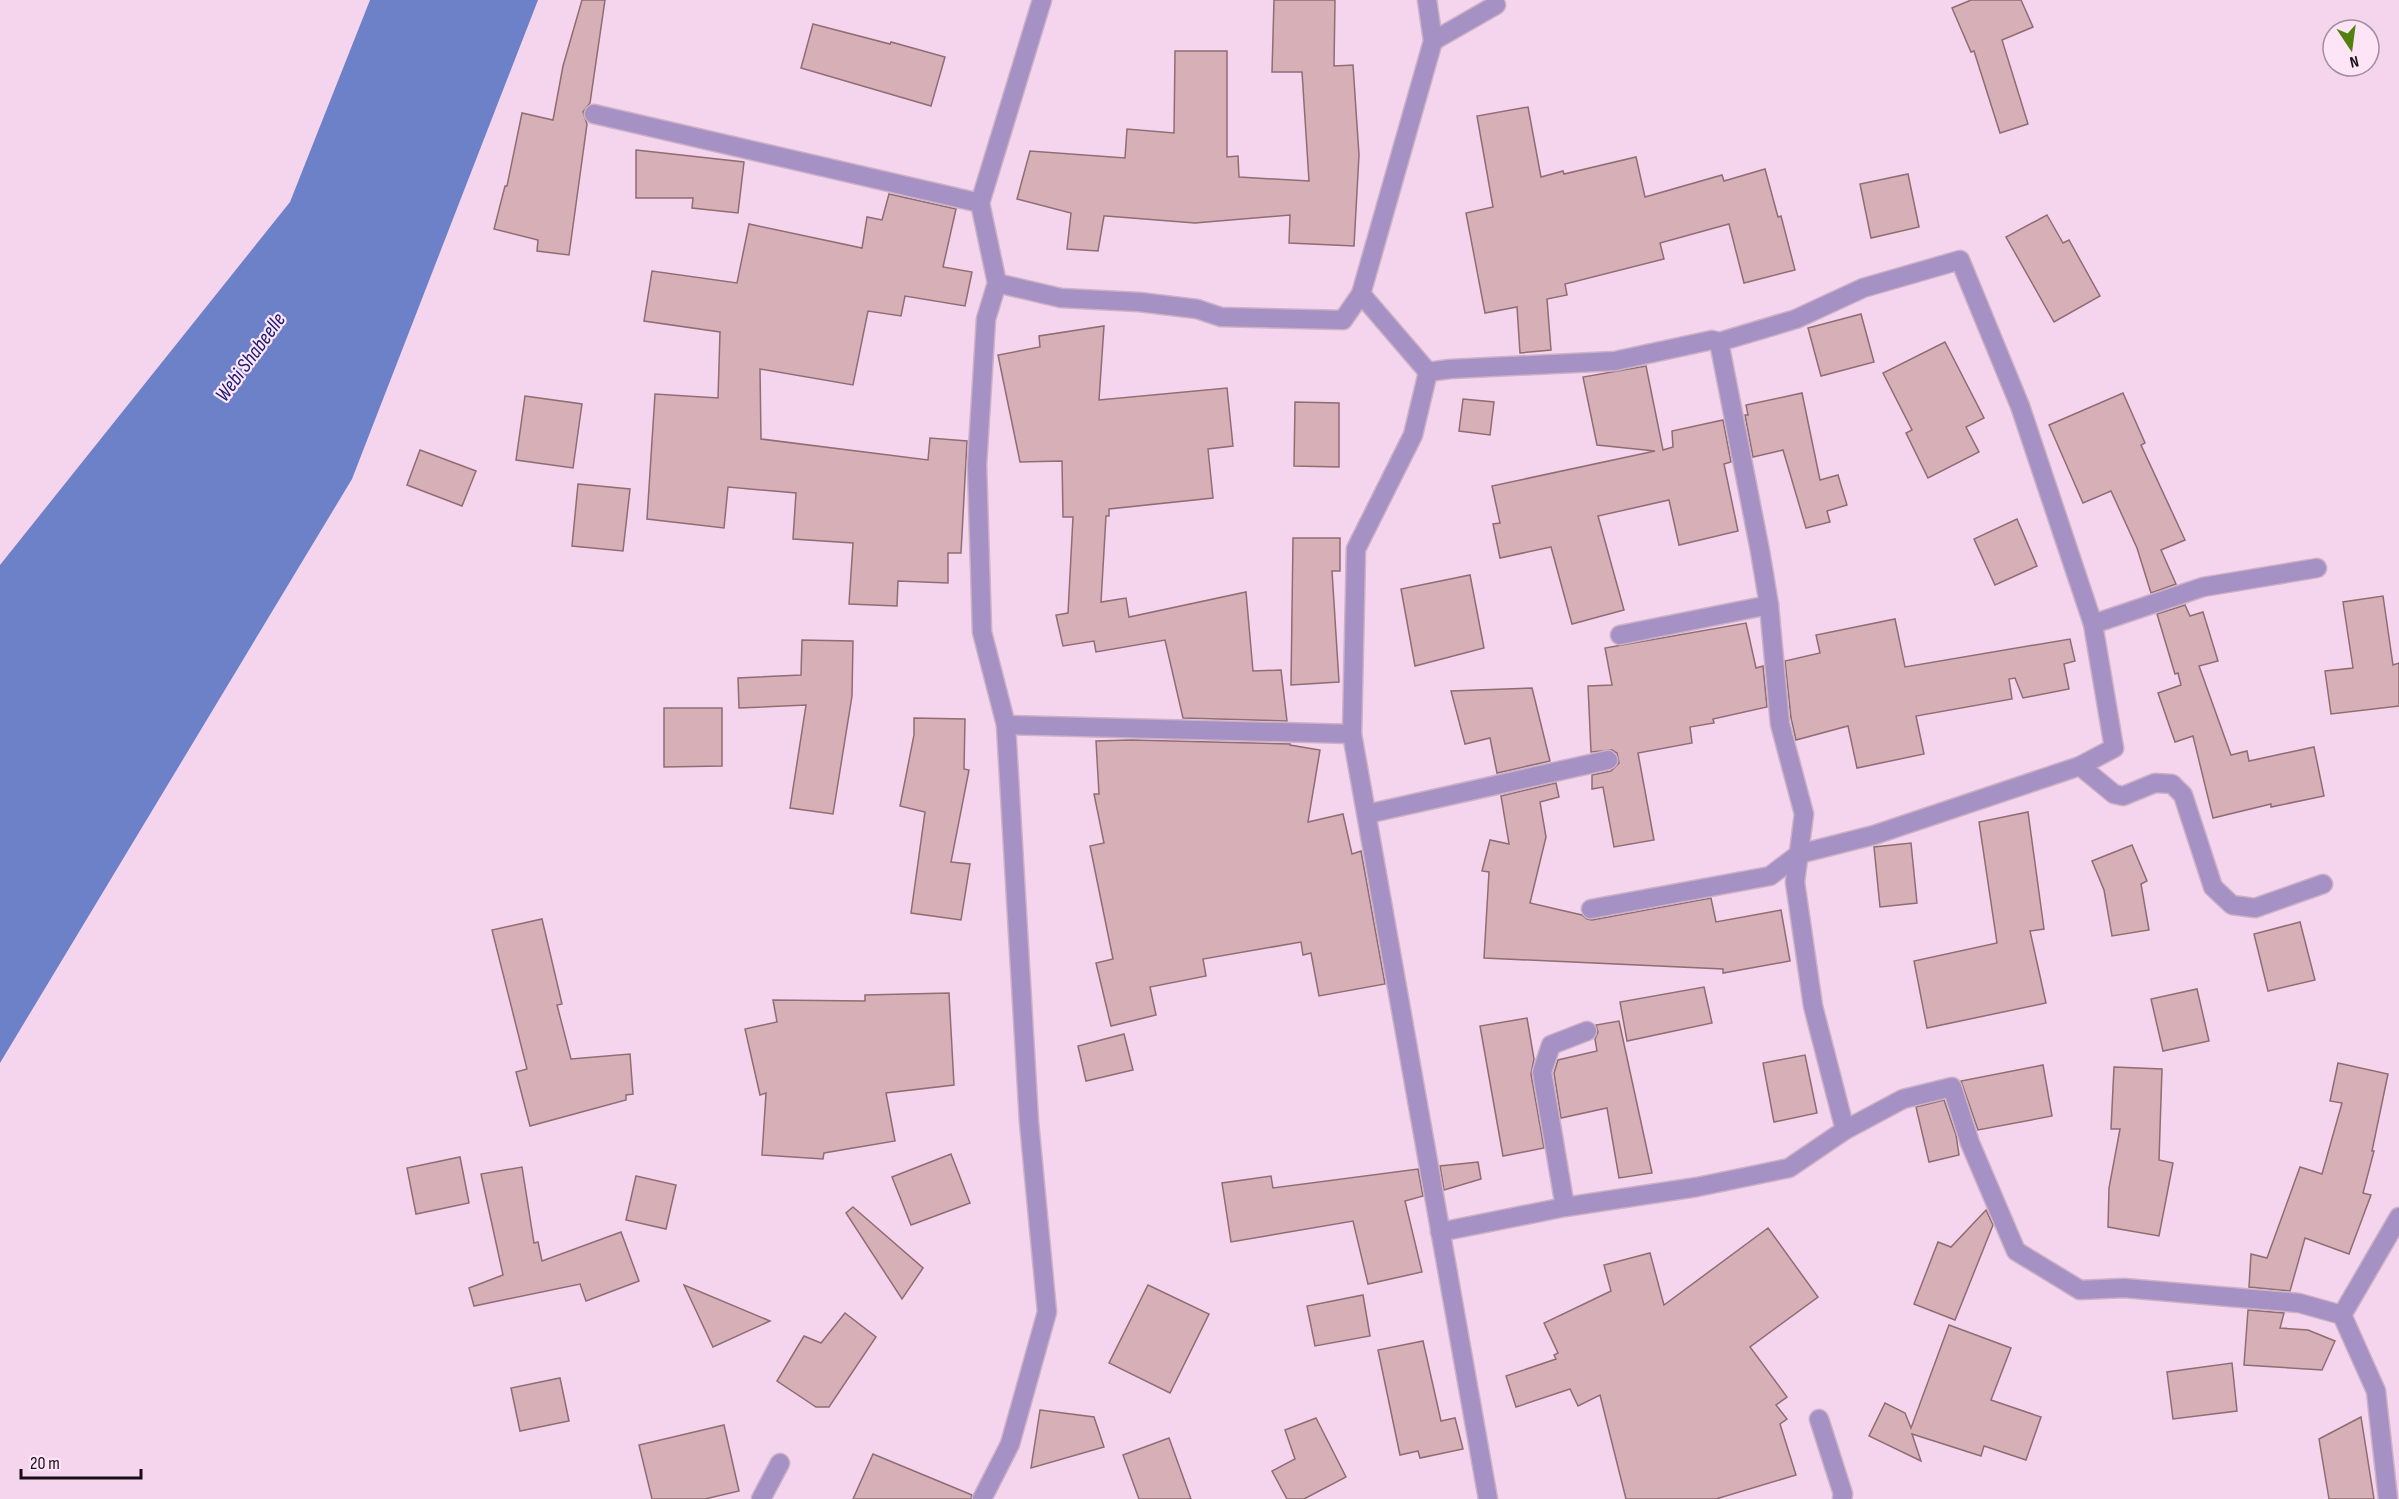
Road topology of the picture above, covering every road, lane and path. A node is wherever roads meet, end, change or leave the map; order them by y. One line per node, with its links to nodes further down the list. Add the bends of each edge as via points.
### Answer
1 (1042, 0): 6 (street)
2 (1426, 0): 4 (street)
3 (1496, 5): 4 (street)
4 (1433, 41): 8 (street)
5 (594, 114): 6 (street)
6 (980, 203): 7 (street)
7 (997, 283): 8 (street, via 1061,298 1139,302 1197,309 1221,317 1316,320 1343,320); 15 (street, via 986,319 977,465 982,632)
8 (1361, 294): 10 (street)
9 (1719, 342): 10 (street, via 1712,340 1615,361); 12 (street); 13 (street, via 1796,319 1863,288 1960,260 2020,406)
10 (1428, 372): 16 (street, via 1413,435 1356,549)
11 (2317, 568): 13 (street, via 2203,586)
12 (1768, 605): 14 (street); 20 (street, via 1780,724 1804,814)
13 (2092, 624): 18 (street, via 2114,748)
14 (1620, 635)
15 (1006, 724): 16 (street); 32 (street, via 1029,1122 1047,1312 1010,1443)
16 (1352, 734): 19 (street)
17 (1608, 760): 19 (street)
18 (2080, 766): 20 (street, via 1874,835); 21 (street, via 2114,794 2123,796 2155,783 2172,784 2183,795 2213,887 2232,905 2255,908)
19 (1367, 814): 27 (street)
20 (1798, 854): 22 (street, via 1770,876); 24 (street, via 1795,882 1813,1006)
21 (2323, 884)
22 (1591, 909)
23 (1587, 1031): 25 (street, via 1551,1046 1542,1072)
24 (1845, 1130): 25 (street, via 1789,1168); 28 (street, via 1903,1099 1952,1087 1970,1143 2016,1251 2080,1290 2124,1288 2299,1303)
25 (1565, 1207): 27 (street)
26 (2399, 1217): 28 (street)
27 (1440, 1232): 33 (street)
28 (2342, 1315): 35 (street, via 2376,1391)
29 (1819, 1419): 34 (street)
30 (780, 1462): 31 (street)
31 (761, 1499)
32 (982, 1499)
33 (1488, 1499)
34 (1842, 1499)
35 (2388, 1499)

